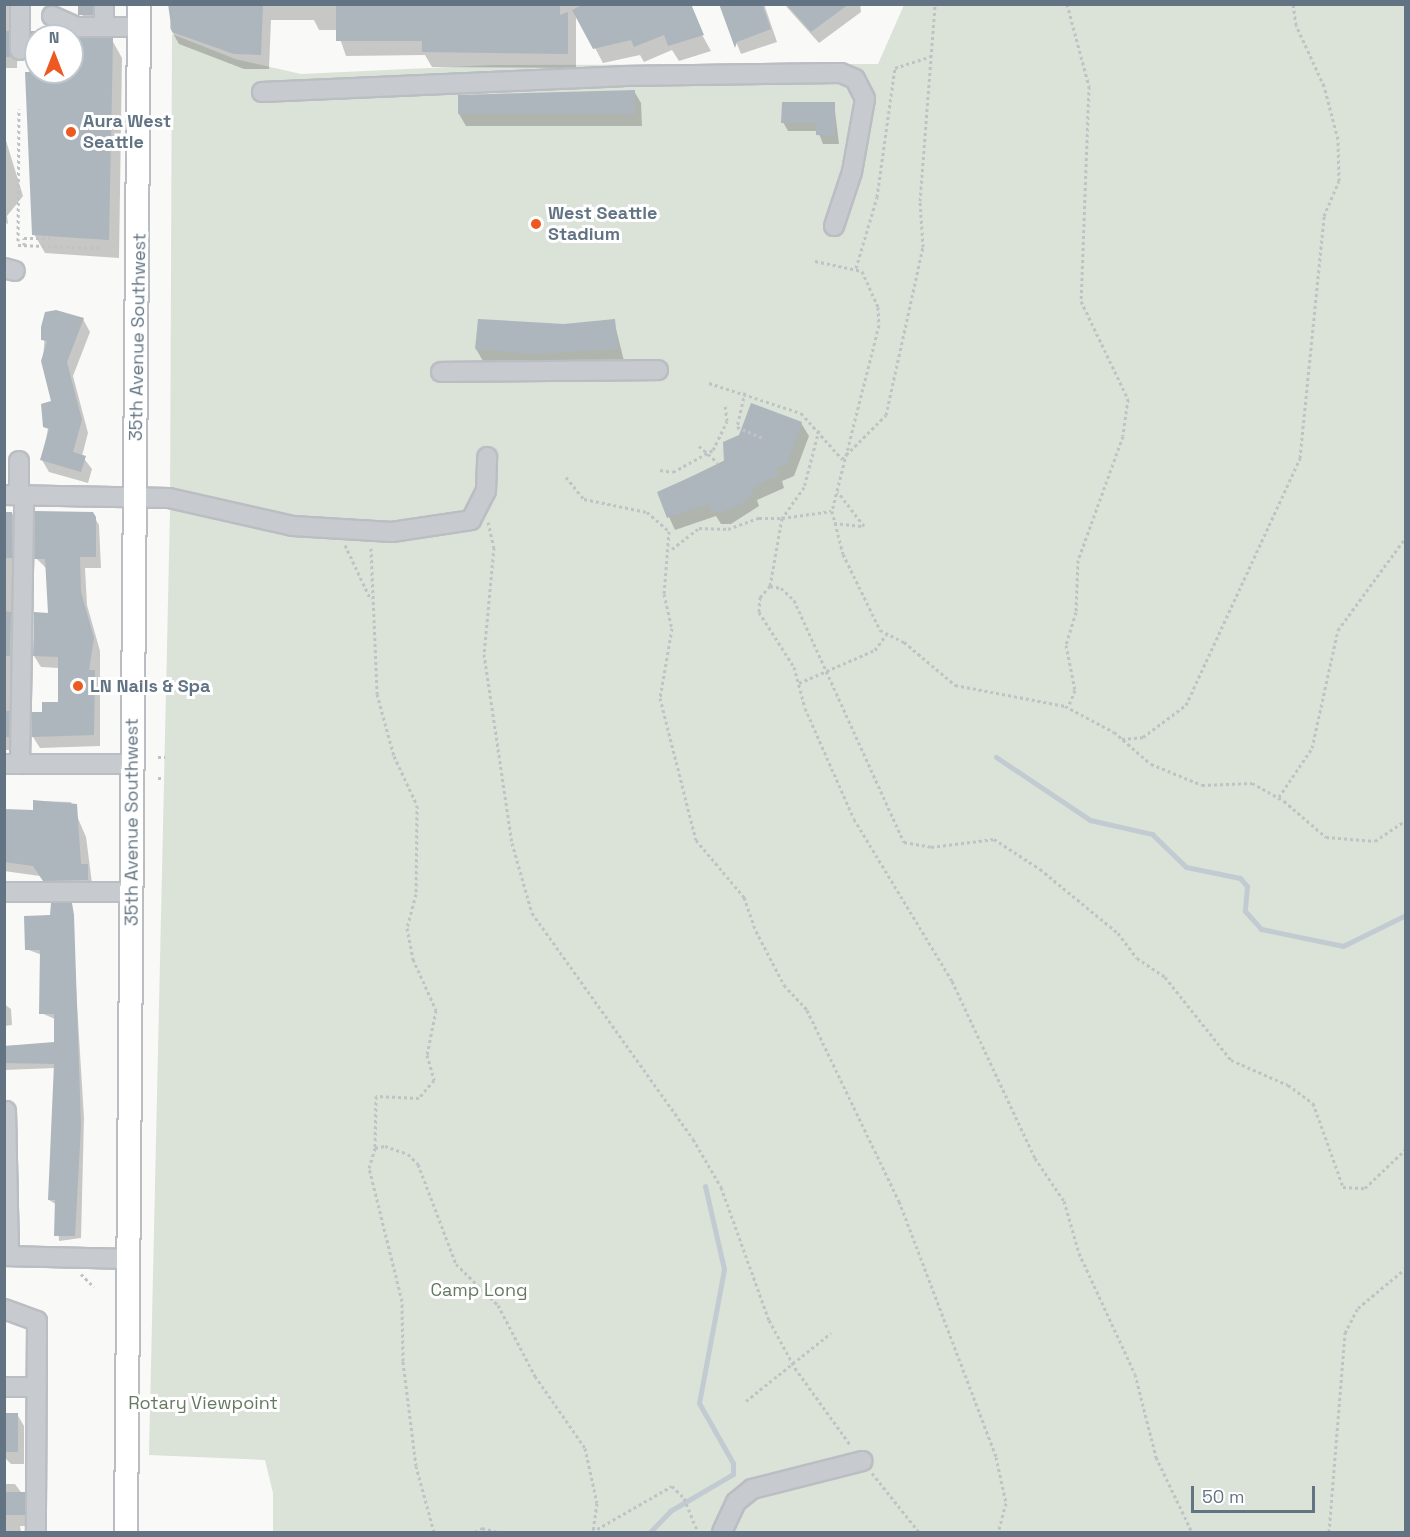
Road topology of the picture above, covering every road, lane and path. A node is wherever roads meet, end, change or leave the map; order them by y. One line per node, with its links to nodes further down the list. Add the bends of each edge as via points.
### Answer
1 (20, 4): 10 (street)
2 (104, 4): 8 (street)
3 (139, 4): 9 (main road, 35th Avenue Southwest)
4 (935, 4): 11 (path)
5 (1067, 4): 51 (path, via 1089,86 1081,301 1128,399 1123,436 1078,560 1076,612 1066,645 1075,690)
6 (1293, 4): 52 (path, via 1296,25 1324,86 1338,139 1339,181 1324,216 1300,458 1186,705 1143,737)
7 (52, 16): 8 (street, via 63,25)
8 (104, 27): 9 (street)
9 (139, 27): 37 (main road, 35th Avenue Southwest)
10 (20, 50)
11 (932, 56): 19 (path, via 895,68 877,197); 30 (path, via 918,284 890,408)
12 (262, 92): 14 (street, via 623,76 841,73 855,79 865,99 852,172)
13 (19, 109): 16 (path, via 18,243)
14 (834, 226)
15 (55, 238): 16 (path, via 24,238)
16 (24, 246): 17 (path)
17 (102, 248)
18 (815, 261): 19 (path)
19 (855, 268): 30 (path, via 871,285 879,326)
20 (658, 370): 21 (street)
21 (441, 372)
22 (709, 382): 23 (path)
23 (745, 392): 25 (path, via 787,406); 26 (path, via 737,427)
24 (725, 404): 28 (path, via 727,421)
25 (819, 430): 30 (path); 40 (path, via 804,487)
26 (765, 438)
27 (699, 446): 28 (path)
28 (708, 454): 32 (path); 33 (path, via 673,472)
29 (487, 457): 39 (street, via 486,491)
30 (842, 459): 35 (path)
31 (19, 460): 36 (street)
32 (718, 462)
33 (660, 470)
34 (566, 477): 45 (path, via 584,500 662,519)
35 (837, 491): 38 (path); 41 (path, via 864,526)
36 (16, 495): 37 (street); 55 (street)
37 (134, 495): 39 (street, via 185,500 293,526 371,533); 56 (main road, 35th Avenue Southwest)
38 (832, 511): 40 (path); 41 (path)
39 (478, 517): 73 (path, via 494,547 484,654 512,843 532,913 693,1139 721,1187 770,1320)
40 (782, 518): 45 (path, via 759,518 728,529 699,528); 46 (path)
41 (834, 523): 48 (path, via 849,568)
42 (1406, 537): 59 (path, via 1338,630 1312,748)
43 (345, 543): 47 (path)
44 (371, 547): 47 (path)
45 (672, 549): 87 (path, via 664,594 672,628 660,698 696,840 744,897 756,931 784,984 807,1010 899,1201 996,1457 1006,1503)
46 (770, 586): 49 (path, via 781,588 794,600); 50 (path, via 760,597 759,612)
47 (372, 601): 64 (path, via 381,713 417,805 416,894 407,928 413,959 436,1010 427,1055 434,1080 419,1098 376,1096)
48 (886, 635): 49 (path, via 874,650); 51 (path, via 904,642 955,685)
49 (829, 672): 50 (path); 65 (path, via 904,842 931,847 994,839 1040,869 1118,933 1137,958 1165,976 1231,1059 1313,1102 1343,1187 1365,1188)
50 (799, 683): 88 (path, via 805,708 854,819 952,981 1035,1158 1064,1201 1078,1253 1135,1374 1156,1457)
51 (1068, 707): 52 (path)
52 (1122, 739): 59 (path, via 1151,764 1202,785 1252,783)
53 (158, 757): 54 (path)
54 (165, 757)
55 (12, 764): 56 (street)
56 (132, 764): 62 (main road, 35th Avenue Southwest)
57 (158, 778): 58 (path)
58 (164, 778)
59 (1279, 798): 60 (path, via 1326,837 1375,841)
60 (1406, 822)
61 (4, 892): 62 (street)
62 (132, 892): 67 (main road, 35th Avenue Southwest)
63 (6, 1111): 66 (street)
64 (375, 1148): 78 (path, via 401,1150 418,1164 456,1264 498,1305 535,1376 585,1448 597,1503); 81 (path, via 369,1168 402,1300 403,1361 416,1466)
65 (1406, 1149)
66 (7, 1256): 67 (street)
67 (130, 1259): 80 (main road, 35th Avenue Southwest)
68 (1406, 1268): 89 (path, via 1358,1308 1345,1333)
69 (81, 1270): 70 (path, via 83,1280)
70 (94, 1287)
71 (4, 1309): 75 (street, via 37,1321)
72 (831, 1332): 73 (path)
73 (793, 1364): 76 (path); 77 (path)
74 (4, 1387): 75 (street)
75 (37, 1387): 79 (street)
76 (746, 1401)
77 (863, 1461): 85 (street, via 753,1489 736,1502); 86 (path)
78 (592, 1532): 84 (path, via 672,1486 696,1519)
79 (36, 1533)
80 (126, 1533)
81 (434, 1533)
82 (475, 1533): 83 (path, via 490,1528)
83 (498, 1533)
84 (698, 1533)
85 (722, 1533)
86 (919, 1533)
87 (998, 1533)
88 (1192, 1533)
89 (1329, 1533)

